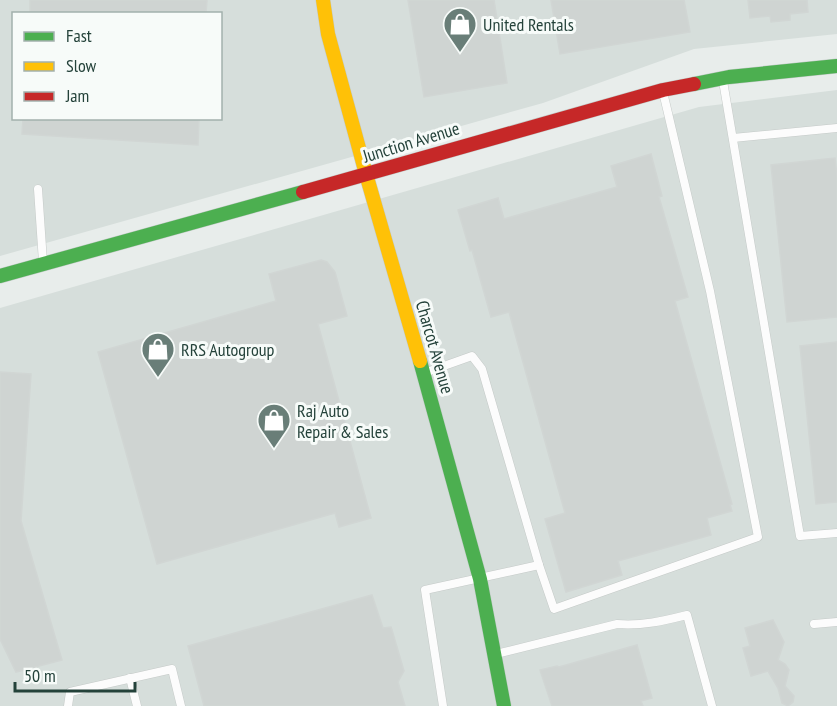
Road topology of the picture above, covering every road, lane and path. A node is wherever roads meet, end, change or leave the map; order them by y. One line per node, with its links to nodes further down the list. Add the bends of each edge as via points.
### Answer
1 (323, 0): 7 (street, Charcot Avenue, via 328,34)
2 (837, 66): 3 (street, Junction Avenue)
3 (723, 78): 4 (street, Junction Avenue); 6 (lane)
4 (663, 90): 7 (street, Junction Avenue); 13 (lane, via 710,291 758,537 554,609)
5 (837, 128): 6 (lane)
6 (733, 138): 12 (lane, via 800,536)
7 (366, 174): 9 (street, Junction Avenue); 11 (street, Charcot Avenue)
8 (38, 189): 9 (lane)
9 (43, 264): 10 (street, Junction Avenue)
10 (0, 276)
11 (424, 373): 13 (lane, via 472,356 482,369); 14 (street, Charcot Avenue)
12 (837, 533)
13 (539, 565): 14 (lane)
14 (480, 579): 17 (street, Charcot Avenue); 22 (lane, via 424,590)
15 (837, 622): 16 (lane)
16 (814, 624)
17 (496, 654): 23 (street, Charcot Avenue); 24 (lane, via 617,624 634,626 687,615)
18 (130, 678): 19 (lane, via 70,692); 20 (lane); 21 (lane, via 172,669)
19 (68, 706)
20 (137, 706)
21 (181, 706)
22 (443, 706)
23 (504, 706)
24 (712, 706)

